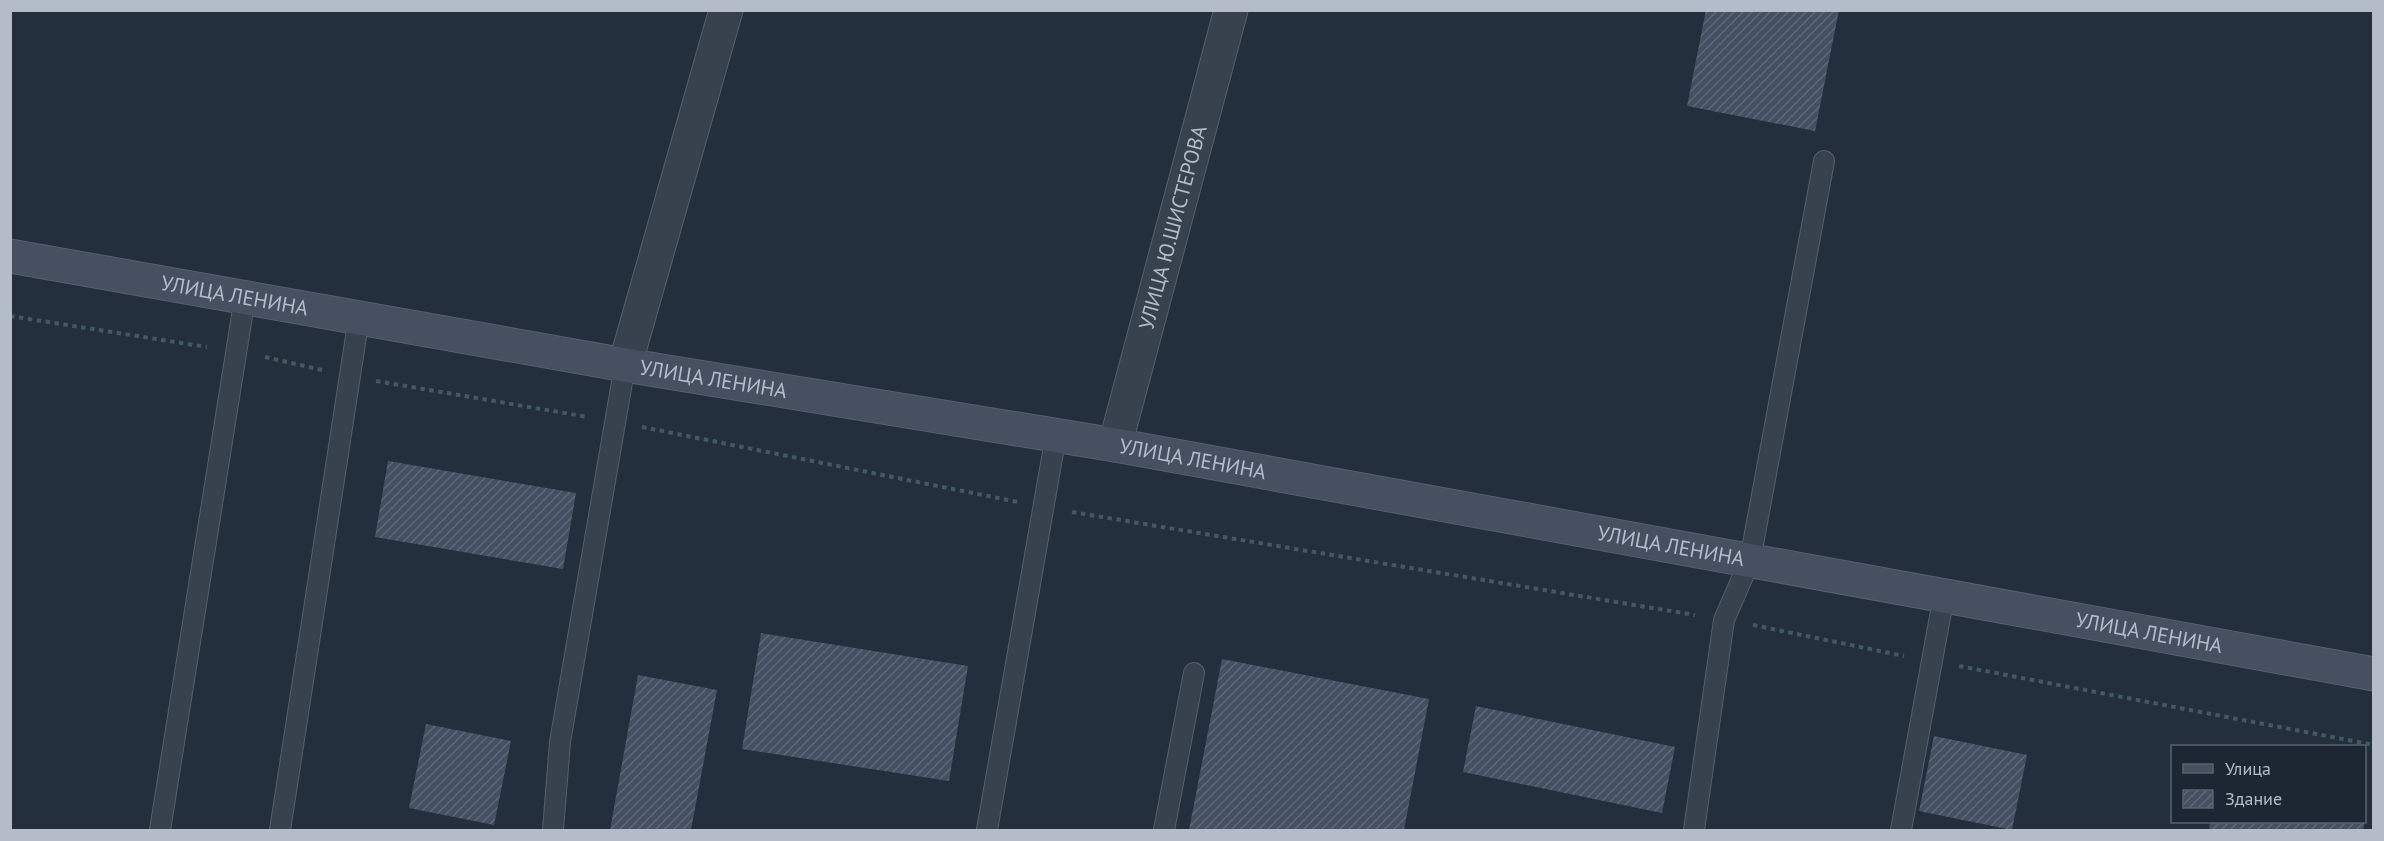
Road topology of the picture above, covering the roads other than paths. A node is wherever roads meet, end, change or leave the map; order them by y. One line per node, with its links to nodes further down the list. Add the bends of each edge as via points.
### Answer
1 (726, 10): 7 (street)
2 (1231, 10): 9 (street, УЛИЦА Ю.ШИСТЕРОВА)
3 (1824, 160): 10 (lane)
4 (10, 256): 5 (main road, УЛИЦА ЛЕНИНА)
5 (245, 297): 6 (main road, УЛИЦА ЛЕНИНА); 14 (lane)
6 (358, 317): 7 (main road, УЛИЦА ЛЕНИНА); 15 (lane)
7 (625, 365): 8 (main road, УЛИЦА ЛЕНИНА); 16 (lane, via 560,742)
8 (1056, 435): 9 (main road, УЛИЦА ЛЕНИНА); 17 (lane)
9 (1115, 445): 10 (main road, УЛИЦА ЛЕНИНА)
10 (1750, 560): 11 (main road, УЛИЦА ЛЕНИНА); 19 (lane, via 1724,620)
11 (1944, 596): 13 (main road, УЛИЦА ЛЕНИНА); 20 (lane)
12 (1194, 673): 18 (lane)
13 (2373, 674)
14 (160, 831)
15 (280, 831)
16 (553, 831)
17 (987, 831)
18 (1164, 831)
19 (1694, 831)
20 (1901, 831)

